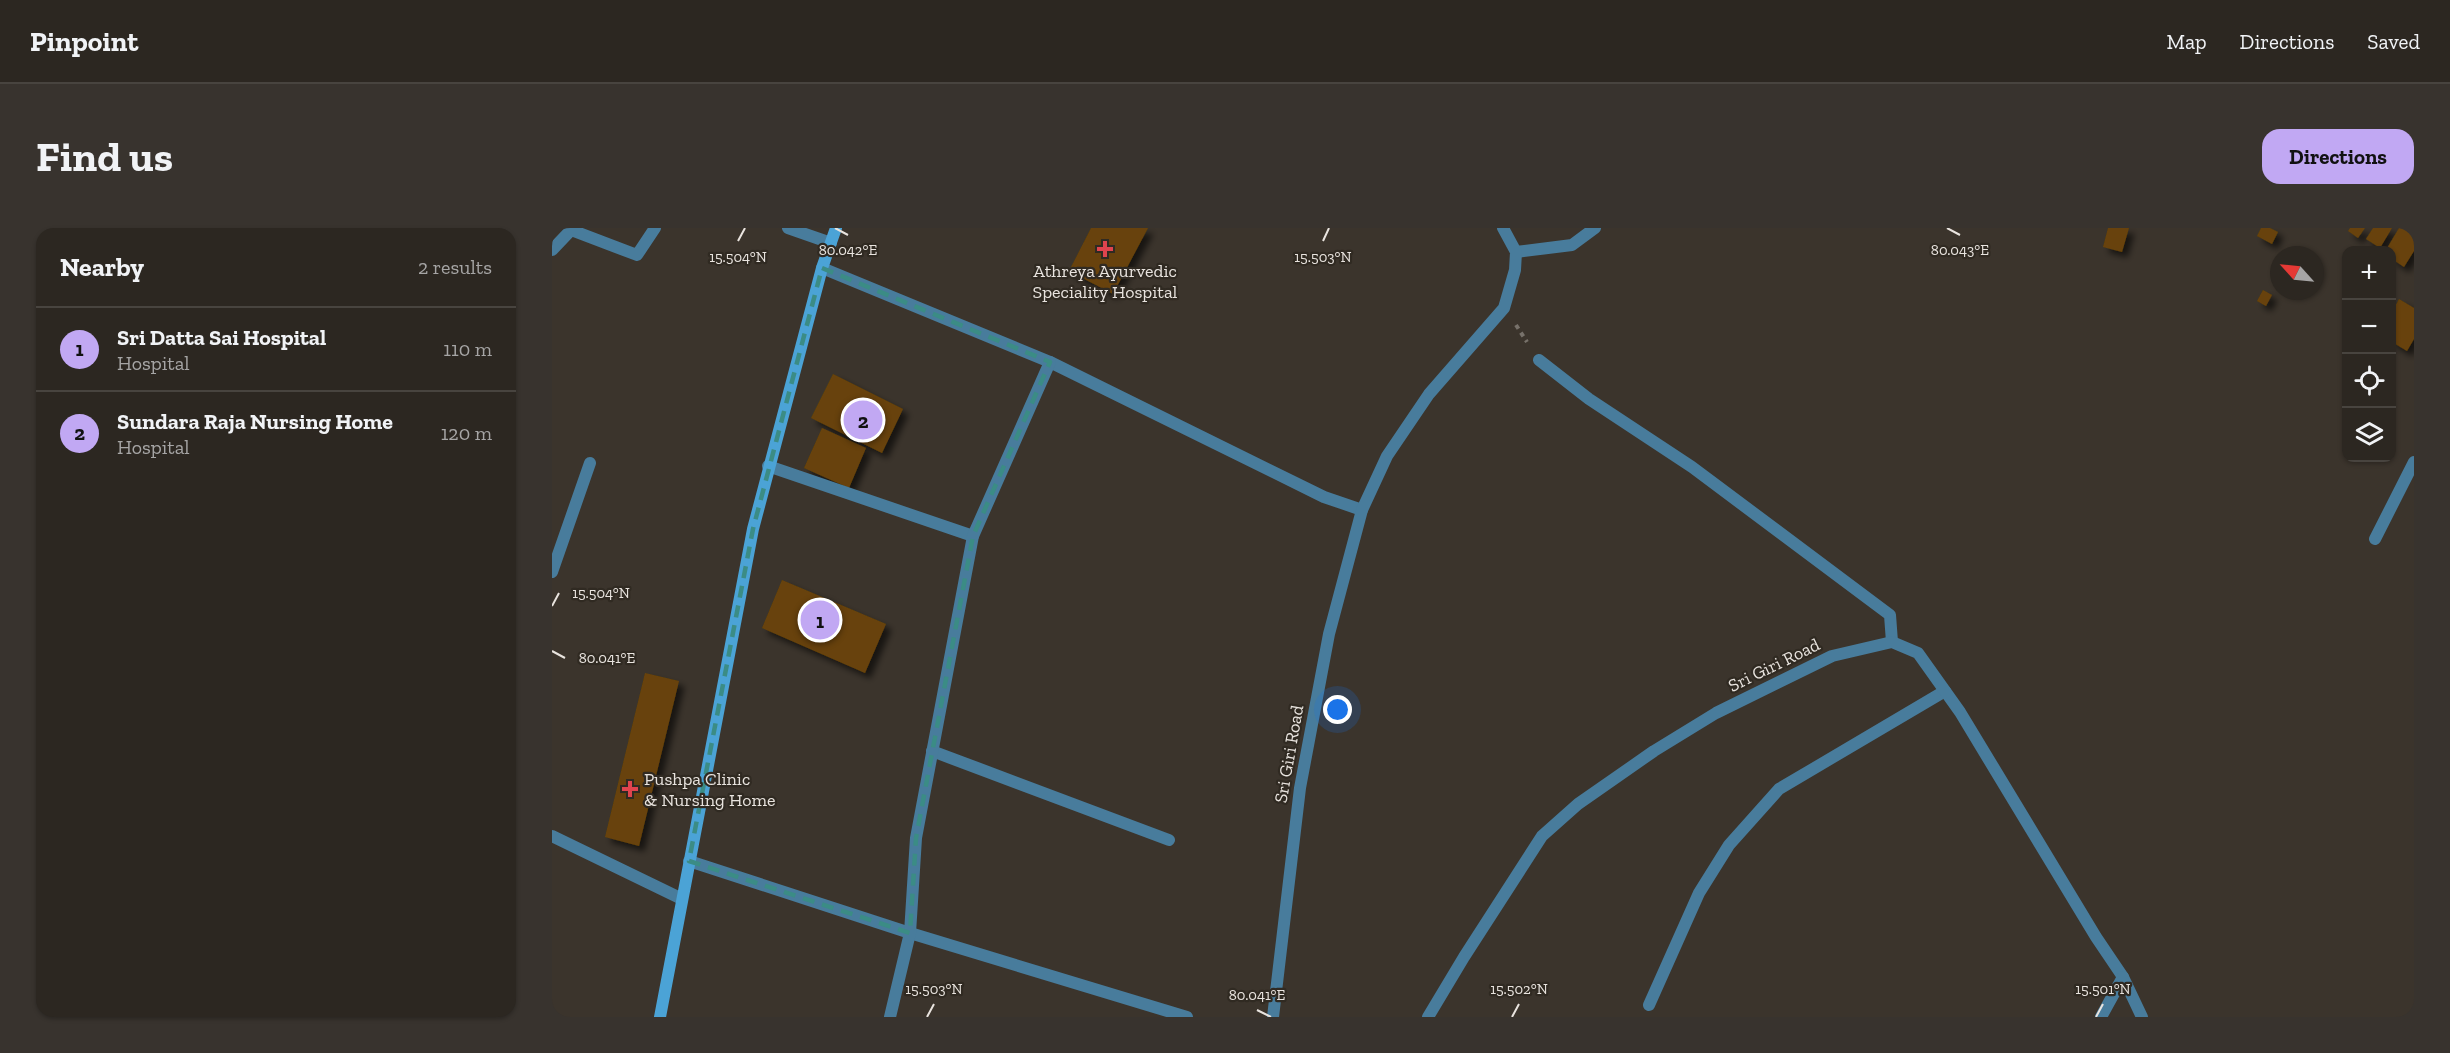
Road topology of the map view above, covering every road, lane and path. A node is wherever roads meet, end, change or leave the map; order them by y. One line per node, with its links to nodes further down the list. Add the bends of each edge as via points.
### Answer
1 (655, 228): 7 (street, via 637,255 571,230)
2 (788, 228): 6 (street)
3 (836, 228): 6 (street)
4 (1503, 228): 8 (street)
5 (1595, 228): 8 (street, via 1572,244)
6 (831, 243): 9 (street)
7 (552, 250)
8 (1516, 252): 10 (street, Sri Giri Road)
9 (822, 268): 12 (street); 15 (street)
10 (1504, 308): 11 (path); 16 (street, Sri Giri Road, via 1429,394 1387,456)
11 (1539, 360): 20 (street, via 1589,399 1692,467 1890,615)
12 (1050, 362): 16 (street, via 1324,497); 17 (street)
13 (590, 462): 19 (street)
14 (2414, 462): 18 (street)
15 (768, 466): 17 (street); 25 (street)
16 (1362, 510): 33 (street, Sri Giri Road, via 1329,634 1300,788)
17 (973, 536): 22 (street)
18 (2375, 539)
19 (552, 572)
20 (1892, 642): 21 (street, via 1918,653); 34 (street, Sri Giri Road, via 1832,656 1716,713 1578,804 1542,836)
21 (1945, 691): 28 (street); 29 (street, via 1779,789 1729,845 1699,893)
22 (932, 751): 24 (street); 27 (street, via 916,838)
23 (552, 836): 26 (street)
24 (1169, 840)
25 (689, 861): 26 (street); 27 (street)
26 (682, 899): 30 (street)
27 (910, 933): 31 (street); 32 (street)
28 (2123, 977): 35 (street); 36 (street)
29 (1649, 1005)
30 (660, 1017)
31 (890, 1017)
32 (1186, 1017)
33 (1272, 1017)
34 (1428, 1017)
35 (2101, 1017)
36 (2142, 1017)

